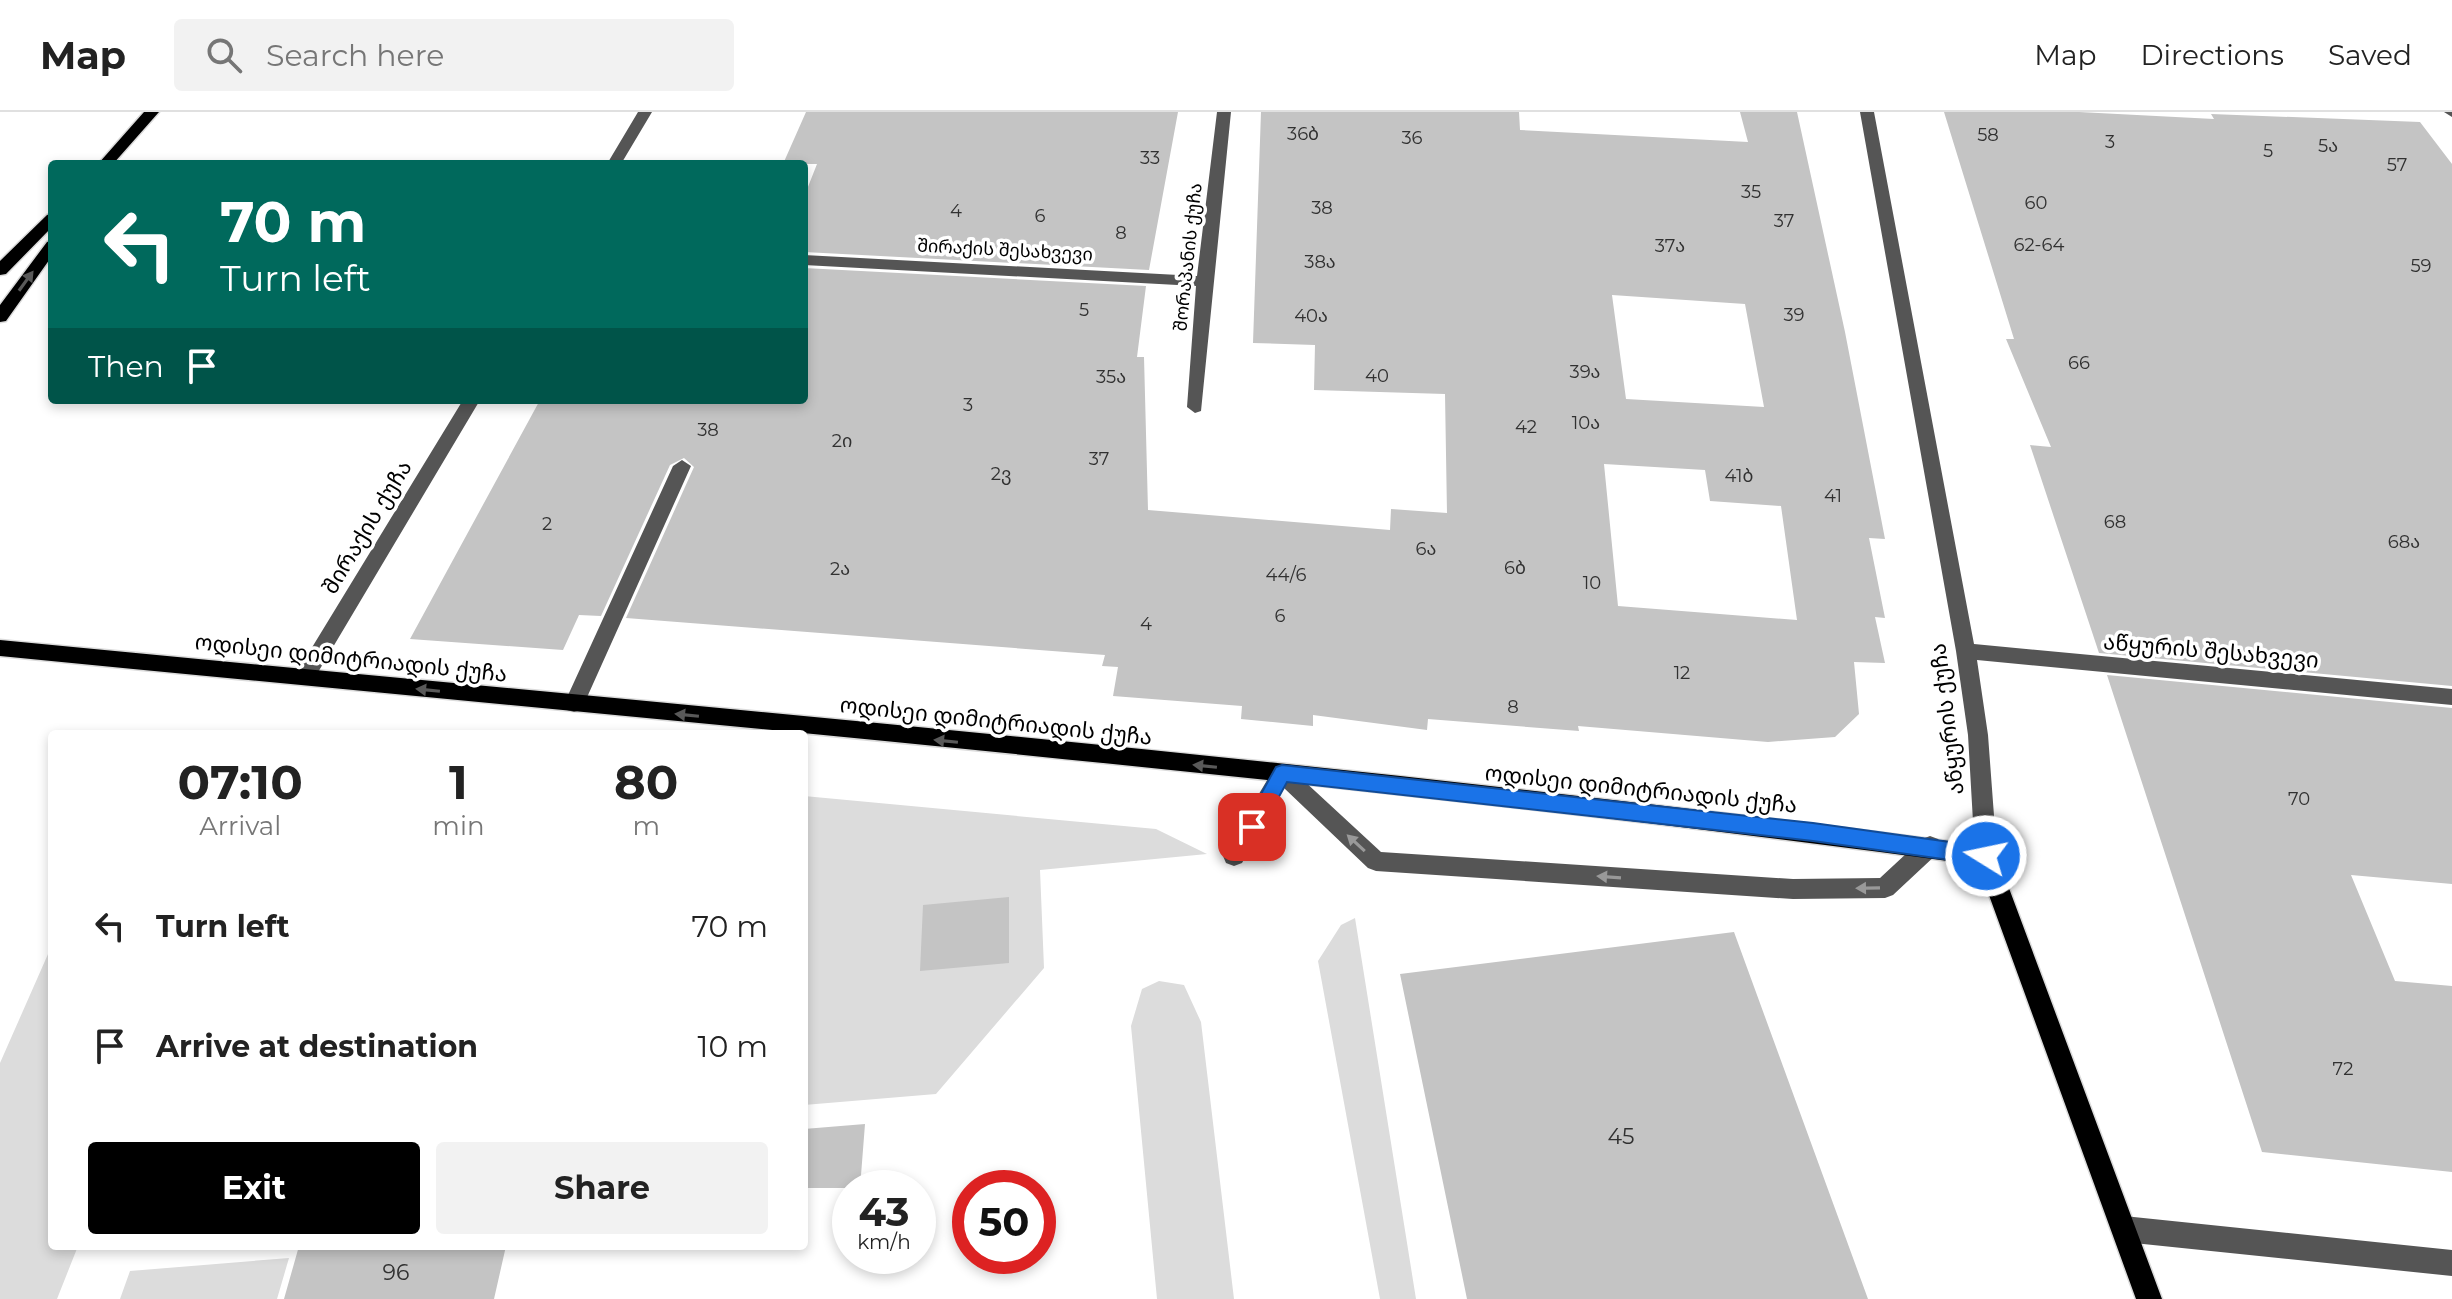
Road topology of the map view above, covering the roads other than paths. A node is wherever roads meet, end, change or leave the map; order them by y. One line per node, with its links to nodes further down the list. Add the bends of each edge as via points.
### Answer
1 (152, 112): 5 (main road)
2 (645, 112): 6 (street)
3 (1224, 112): 11 (street, შორაპანის ქუჩა)
4 (1867, 112): 17 (street, აწყურის ქუჩა)
5 (111, 160)
6 (616, 160)
7 (48, 222): 10 (main road)
8 (48, 251): 12 (main road, one-way to 8)
9 (808, 260): 11 (street, შირაქის შესახვევი)
10 (0, 270)
11 (1204, 281): 14 (street, შორაპანის ქუჩა)
12 (0, 317)
13 (470, 404): 18 (street, შირაქის ქუჩა)
14 (1195, 407)
15 (682, 466): 20 (street)
16 (0, 648): 18 (main road, ოდისეი დიმიტრიადის ქუჩა)
17 (1966, 651): 19 (street, აწყურის შესახვევი); 24 (street, აწყურის ქუჩა)
18 (304, 678): 20 (main road, ოდისეი დიმიტრიადის ქუჩა, one-way to 18)
19 (2452, 697)
20 (574, 704): 21 (main road, ოდისეი დიმიტრიადის ქუჩა, one-way to 20)
21 (1282, 773): 22 (main road, ოდისეი დიმიტრიადის ქუჩა); 22 (street, one-way to 21, via 1885,888 1793,889 1376,861); 23 (street)
22 (1930, 846): 24 (main road, ოდისეი დიმიტრიადის ქუჩა)
23 (1234, 856)
24 (1986, 856): 25 (main road, აწყურის ქუჩა)
25 (2124, 1229): 26 (street); 27 (main road, აწყურის ქუჩა)
26 (2452, 1263)
27 (2149, 1299)

